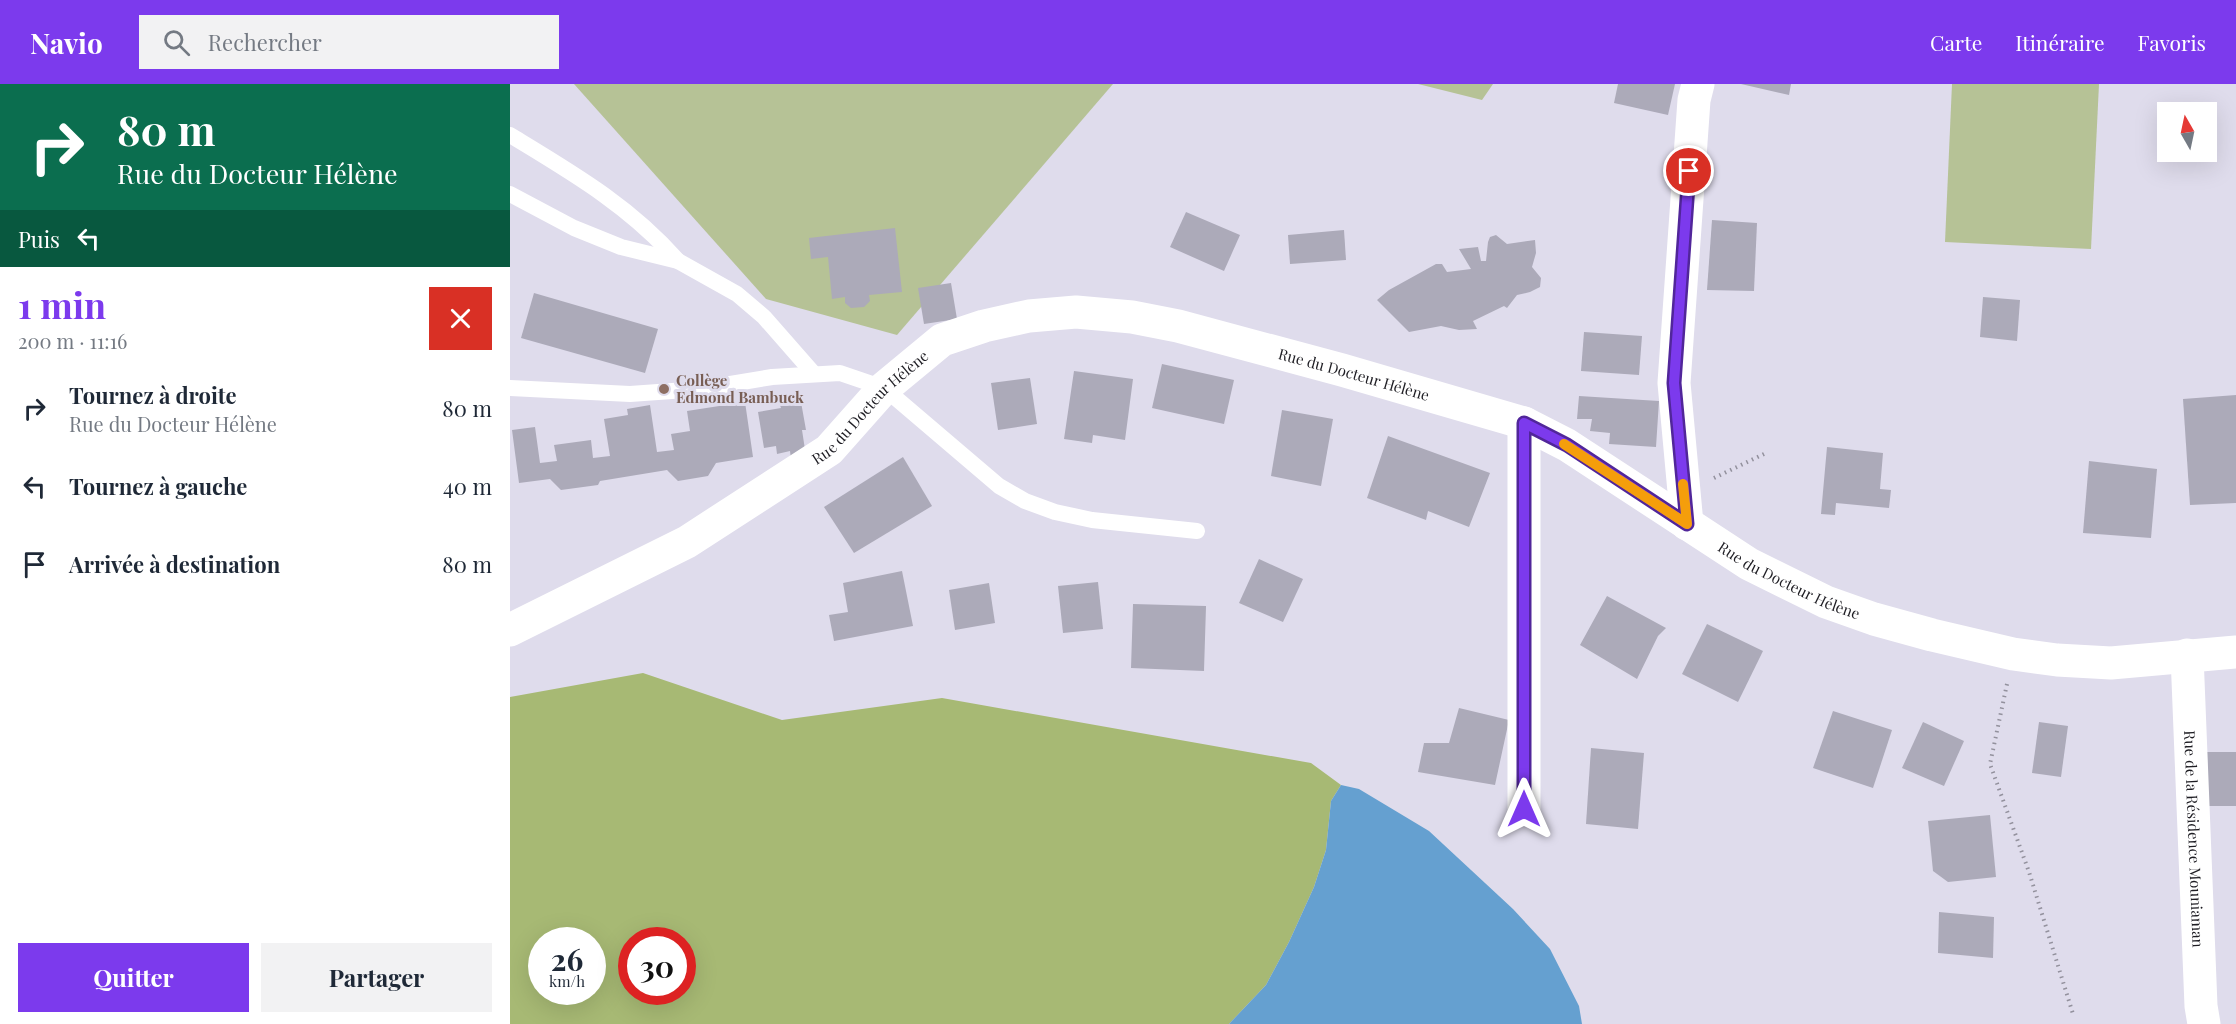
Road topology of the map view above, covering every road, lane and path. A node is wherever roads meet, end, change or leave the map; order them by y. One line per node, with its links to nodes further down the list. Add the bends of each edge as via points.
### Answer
1 (1698, 84): 10 (street, via 1674,383)
2 (510, 135): 4 (lane, via 594,186 655,235)
3 (510, 194): 4 (lane, via 621,248)
4 (678, 261): 5 (lane, via 737,294 765,317)
5 (814, 374): 6 (lane, via 630,394); 7 (lane, via 840,373)
6 (510, 388)
7 (884, 388): 8 (street, Rue du Docteur Hélène, via 942,340 1029,316 1076,312 1178,326); 11 (lane, via 999,486 1025,501 1092,520); 12 (street, Rue du Docteur Hélène, via 829,450 687,542)
8 (1524, 423): 10 (street, Rue du Docteur Hélène); 16 (street)
9 (1766, 453): 10 (path)
10 (1685, 508): 14 (street, Rue du Docteur Hélène, via 1749,564 1826,602 1932,635)
11 (1197, 531)
12 (510, 630)
13 (2236, 652): 15 (street, Rue du Docteur Hélène)
14 (2013, 654): 15 (street, Rue du Docteur Hélène, via 2111,663); 17 (path, via 1990,764)
15 (2187, 656): 18 (street, Rue de la Résidence Mouniaman)
16 (1524, 809)
17 (2073, 1014)
18 (2204, 1024)

